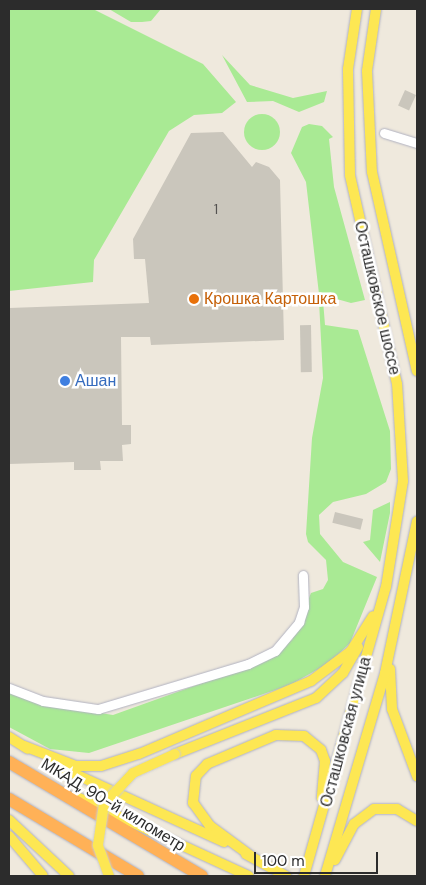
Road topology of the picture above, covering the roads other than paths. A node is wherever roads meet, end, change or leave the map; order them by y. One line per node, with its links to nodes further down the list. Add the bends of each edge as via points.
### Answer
1 (357, 9): 11 (main road, Осташковское шоссе, via 348,69 350,175 388,336 403,432 403,482)
2 (376, 9): 5 (main road, Осташковское шоссе, via 367,71 372,172)
3 (384, 133): 4 (street)
4 (417, 143)
5 (410, 331): 6 (street); 7 (main road, Осташковское шоссе)
6 (417, 349)
7 (417, 371)
8 (417, 522): 9 (main road)
9 (416, 546): 13 (main road, Осташковская улица)
10 (304, 575): 14 (street, via 304,607 299,622 275,651 248,664 98,709 43,701)
11 (386, 588): 12 (main road); 25 (main road, Осташковская улица)
12 (366, 630): 16 (main road, via 351,651 311,681 117,763 76,766); 29 (main road, bridge, via 344,672 316,698 133,774 104,804 98,845)
13 (394, 636): 18 (main road, via 392,709); 33 (main road, Осташковская улица)
14 (9, 688)
15 (9, 737): 16 (main road)
16 (24, 746): 24 (main road, via 92,784 178,819)
17 (9, 762): 19 (highway, МКАД, 90-й километр)
18 (417, 776)
19 (44, 783): 26 (main road); 31 (highway, МКАД, 90-й километр)
20 (9, 799): 30 (highway)
21 (9, 820): 28 (main road)
22 (417, 821): 33 (main road, via 385,807 363,815)
23 (9, 836): 27 (main road)
24 (251, 856): 25 (main road, via 200,815 193,804 196,776 223,754 276,735 304,736 321,750 327,774); 32 (main road)
25 (305, 872)
26 (246, 875)
27 (43, 876)
28 (69, 876)
29 (109, 876)
30 (138, 876)
31 (202, 876)
32 (286, 876)
33 (325, 876)

